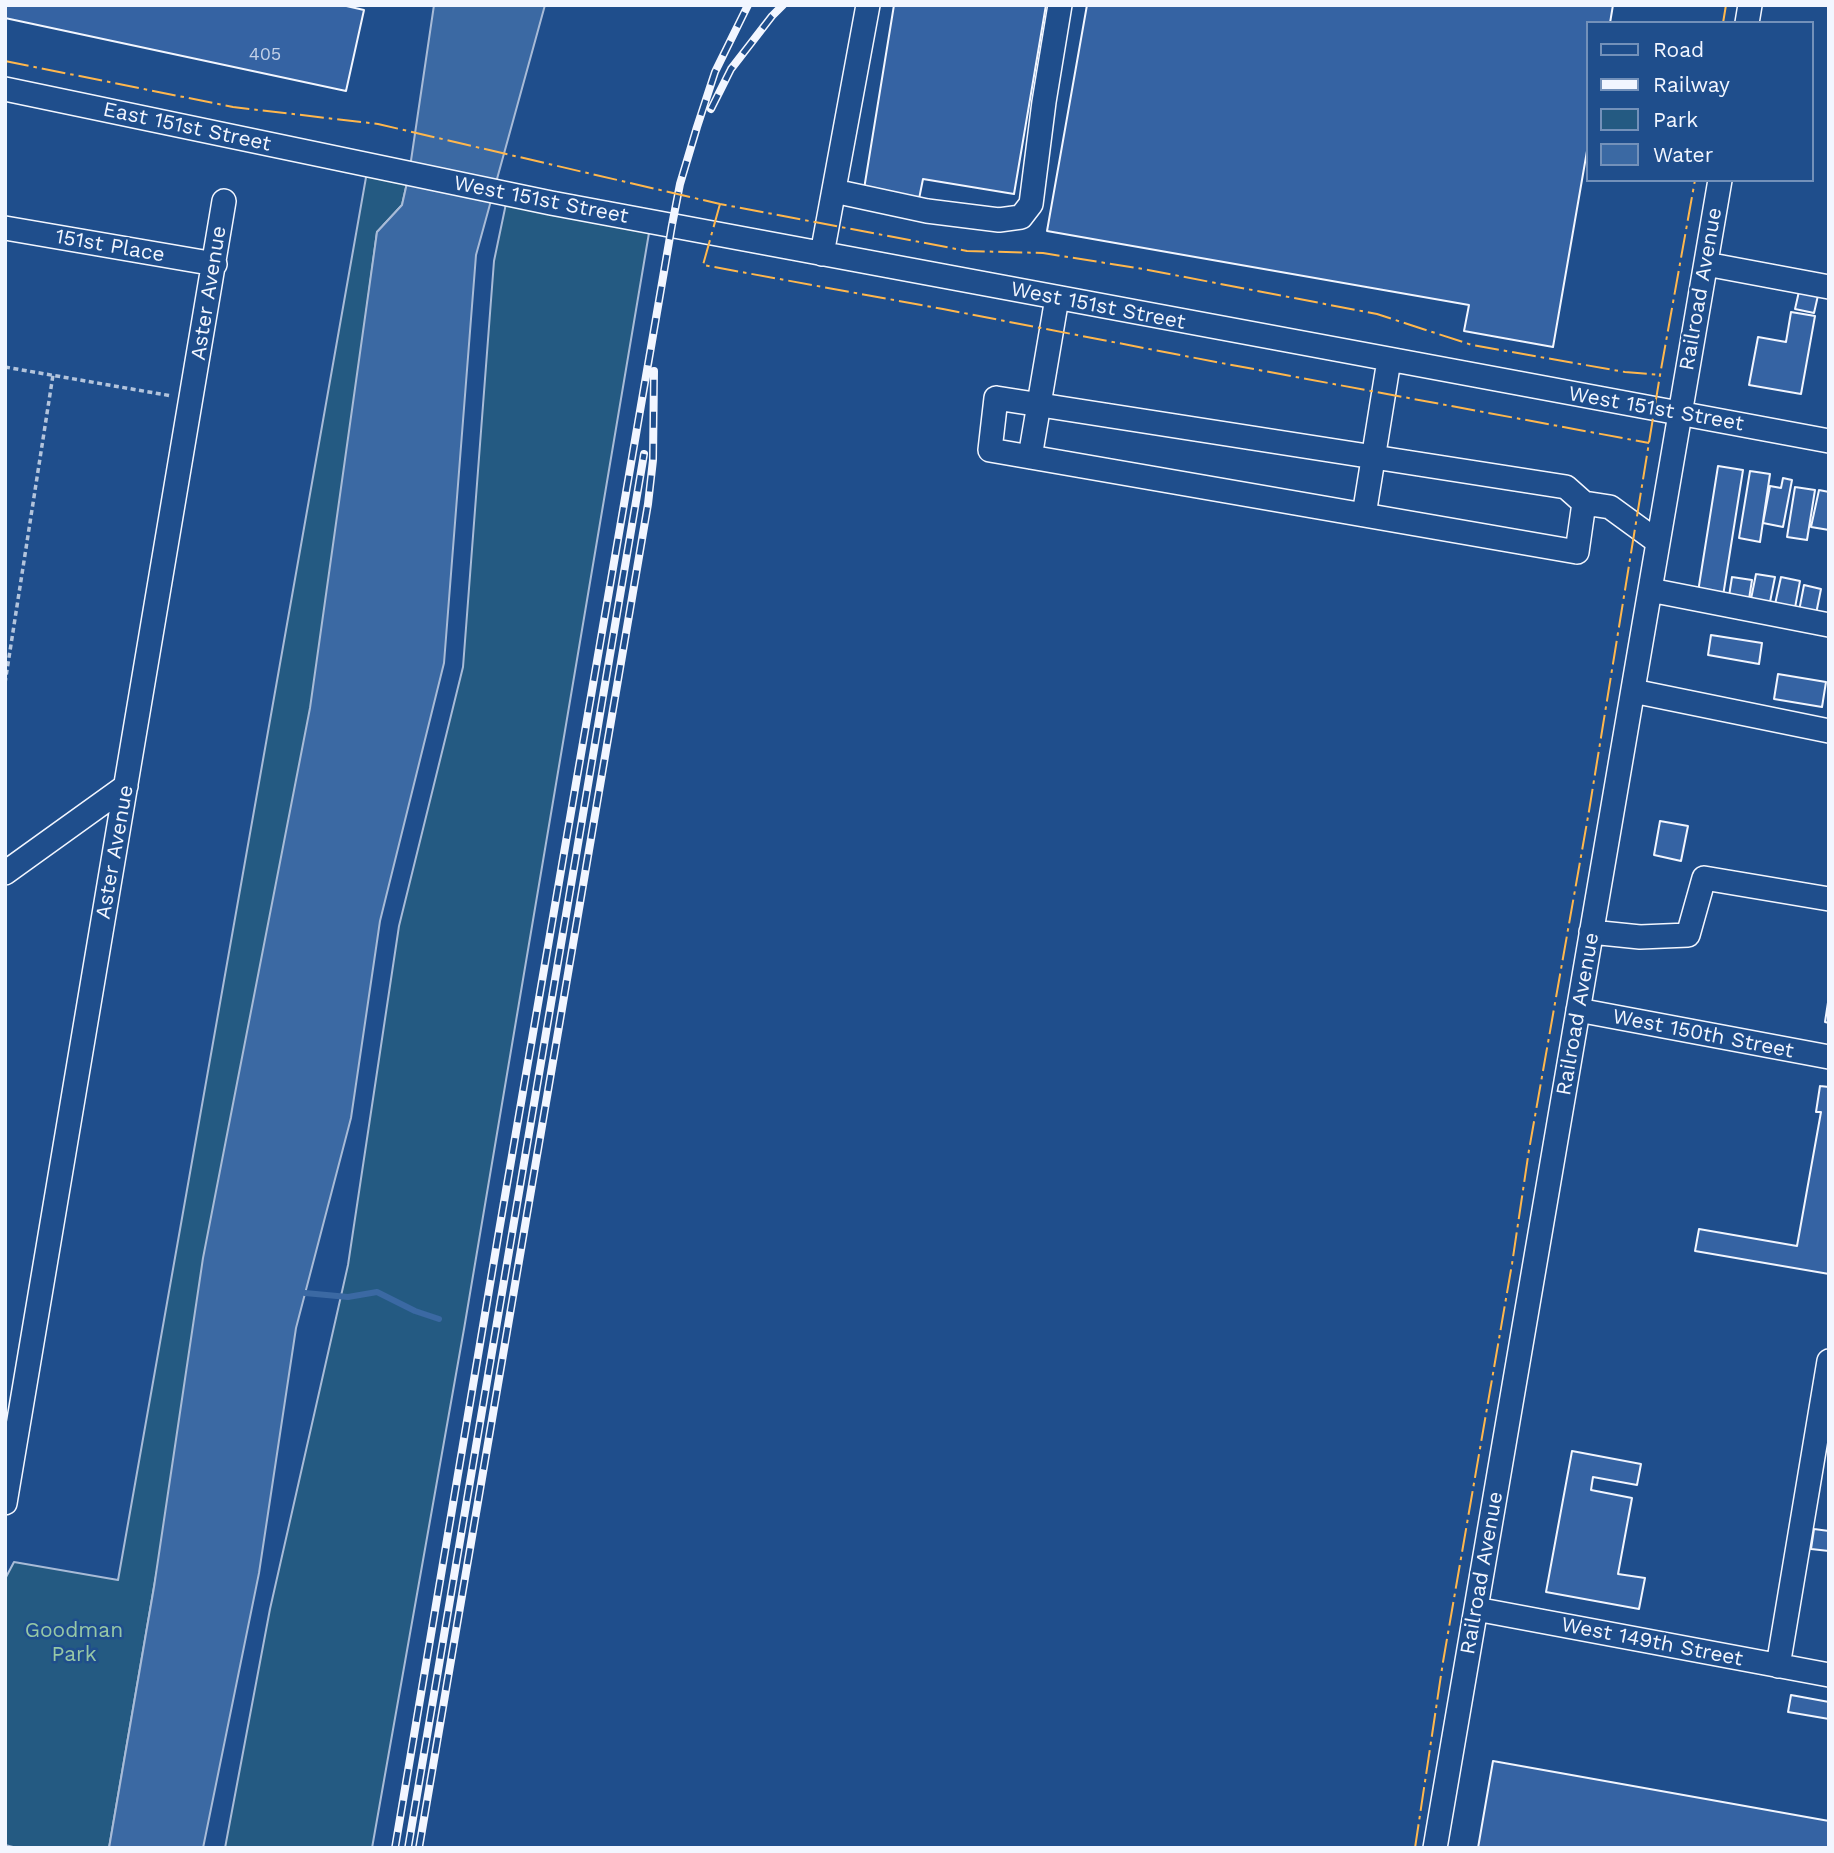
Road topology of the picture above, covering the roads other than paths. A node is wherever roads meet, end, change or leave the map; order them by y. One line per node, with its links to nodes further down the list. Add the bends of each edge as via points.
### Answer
1 (868, 5): 6 (street)
2 (1059, 5): 6 (street, via 1031,204 1021,217 999,220 927,211)
3 (5, 89): 4 (street, East 151st Street)
4 (368, 166): 9 (street, West 151st Street)
5 (1720, 182): 11 (street, Railroad Avenue)
6 (834, 191): 9 (street)
7 (224, 201): 10 (street, Aster Avenue)
8 (5, 228): 10 (street, 151st Place)
9 (822, 254): 13 (street, West 151st Street)
10 (215, 264): 27 (street, Aster Avenue)
11 (1706, 264): 12 (street); 16 (street, Railroad Avenue)
12 (1829, 287)
13 (1057, 298): 14 (street, West 151st Street); 15 (street)
14 (1389, 360): 16 (street, West 151st Street); 19 (street)
15 (1039, 405): 18 (street); 18 (street, via 996,398 990,450); 19 (street)
16 (1680, 413): 17 (street, West 151st Street); 22 (street, Railroad Avenue)
17 (1829, 442)
18 (1030, 457): 21 (street)
19 (1373, 457): 20 (street, via 1566,487); 21 (street)
20 (1584, 503): 21 (street, via 1577,552); 22 (street, via 1610,507)
21 (1364, 515)
22 (1658, 542): 23 (street, Railroad Avenue)
23 (1650, 590): 24 (street); 25 (street, Railroad Avenue)
24 (1829, 625)
25 (1633, 691): 26 (street); 30 (street, Railroad Avenue)
26 (1829, 731)
27 (126, 786): 28 (street); 34 (street, Aster Avenue)
28 (5, 873)
29 (1829, 899): 30 (street, via 1704,878 1688,936)
30 (1591, 932): 31 (street, Railroad Avenue)
31 (1578, 1010): 32 (street, West 150th Street); 35 (street, Railroad Avenue)
32 (1829, 1057)
33 (1829, 1361): 36 (street)
34 (5, 1503)
35 (1476, 1609): 36 (street, West 149th Street); 38 (street, Railroad Avenue)
36 (1778, 1666): 37 (street, West 149th Street)
37 (1829, 1675)
38 (1436, 1848)

